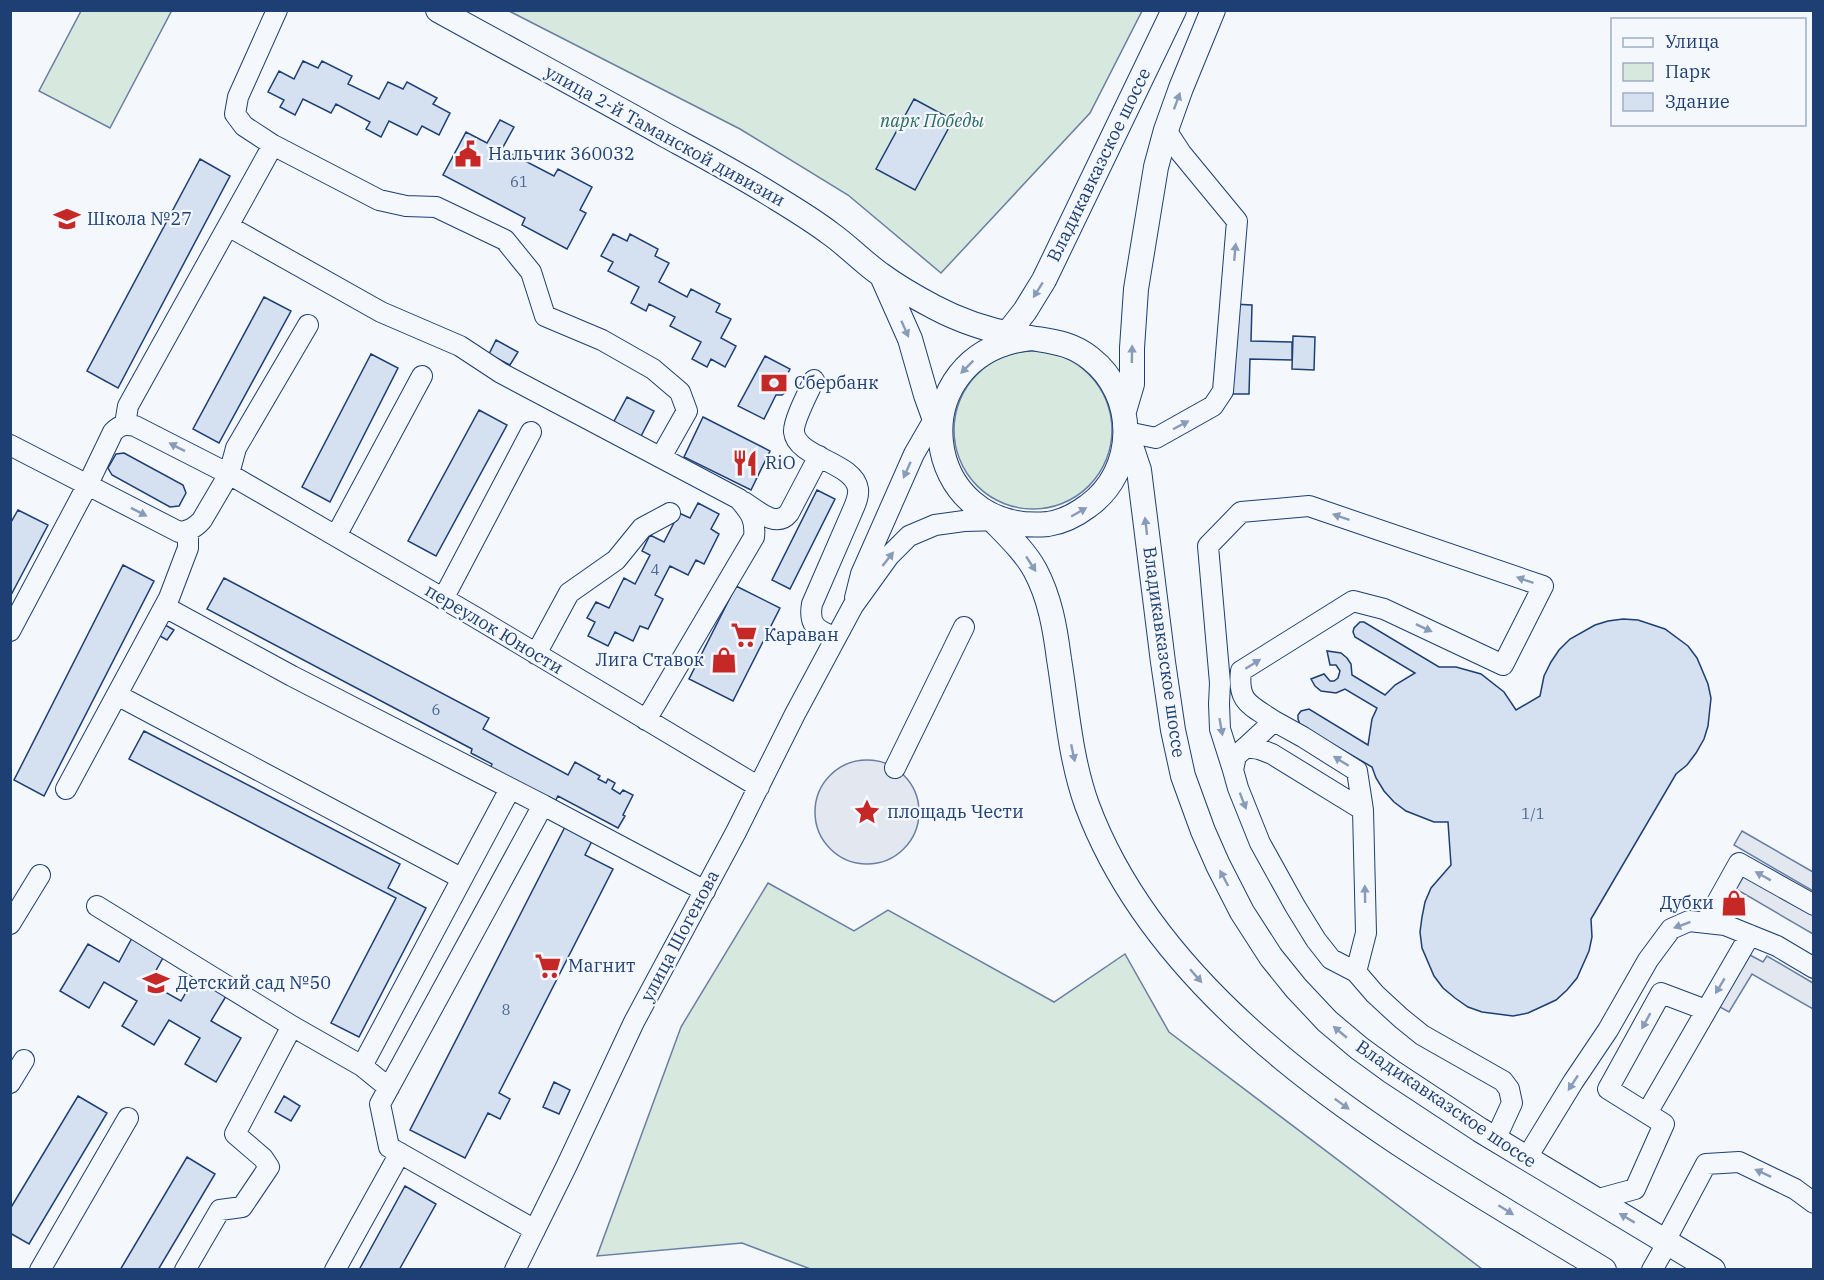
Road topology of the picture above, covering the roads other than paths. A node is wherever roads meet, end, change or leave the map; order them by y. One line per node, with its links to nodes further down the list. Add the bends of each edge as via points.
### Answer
1 (277, 10): 6 (street, via 238,97 236,114 244,126)
2 (438, 10): 8 (main road, улица 2-й Таманской дивизии, via 755,185 834,235)
3 (1174, 10): 10 (main road, Владикавказское шоссе, one-way to 10, via 1044,280)
4 (1213, 10): 5 (main road, one-way to 4)
5 (1166, 130): 14 (main road, one-way to 5, via 1139,262); 14 (street, one-way to 5, via 1156,438 1213,406 1223,391 1237,221)
6 (273, 145): 7 (street); 19 (street, via 379,200 436,207 505,240 531,272 545,316 602,340 653,369 680,392 687,411)
7 (228, 226): 15 (street, via 128,405); 19 (street, via 381,312 460,346 501,373)
8 (882, 276): 10 (main road, via 955,318); 13 (main road, one-way to 13)
9 (308, 325): 20 (street, via 236,448)
10 (1002, 339): 13 (main road, one-way to 13, via 961,372); 14 (main road, via 1052,340 1090,358 1117,391)
11 (422, 376): 26 (street)
12 (814, 380): 18 (street, via 794,432 798,442)
13 (940, 416): 24 (main road, via 942,451 948,470 970,500); 28 (street, one-way to 28, via 914,454 861,574)
14 (1126, 421): 24 (main road, one-way to 14, via 1027,525 1053,523 1084,510 1113,480 1124,457); 63 (main road, Владикавказское шоссе, one-way to 14, via 1392,1072 1327,1021 1271,957 1242,912 1190,797 1173,730 1139,470)
15 (125, 424): 20 (street, переулок Юности, one-way to 15); 21 (street, via 113,432)
16 (531, 432): 27 (street)
17 (10, 445): 21 (street)
18 (819, 456): 22 (street, via 782,519 774,520); 32 (street, via 848,474 858,489 812,604 811,618 817,629)
19 (661, 457): 22 (street)
20 (229, 474): 25 (street, via 202,520); 26 (street, переулок Юности)
21 (87, 486): 25 (street, one-way to 25, via 179,532); 31 (street)
22 (739, 499): 35 (street, via 756,524 754,537)
23 (670, 513): 33 (street, via 642,528 616,560 569,593)
24 (993, 517): 28 (street, one-way to 24, via 889,556 909,536 935,525); 74 (main road, one-way to 74, via 1030,562 1046,592 1084,795 1108,853 1158,932 1199,981 1244,1025 1326,1092 1412,1152)
25 (188, 531): 29 (street, via 188,548)
26 (336, 536): 27 (street, переулок Юности)
27 (443, 599): 33 (street, переулок Юности)
28 (853, 606): 32 (street, улица Шогенова)
29 (165, 607): 34 (street); 42 (street)
30 (960, 625): 38 (street)
31 (10, 631)
32 (836, 638): 40 (street, улица Шогенова)
33 (536, 654): 35 (street, переулок Юности)
34 (117, 695): 41 (street); 46 (street)
35 (646, 720): 40 (street, переулок Юности)
36 (1274, 721): 37 (street); 39 (street, one-way to 39, via 1245,700 1241,671 1353,601 1384,609 1503,665 1543,586 1309,506 1240,512 1208,546 1220,683 1220,729); 44 (street, one-way to 36, via 1357,771)
37 (1246, 747): 39 (street, via 1236,756); 44 (street, via 1272,754)
38 (891, 766)
39 (1233, 770): 54 (street, one-way to 54, via 1260,843 1300,915 1330,959)
40 (759, 786): 47 (street, улица Шогенова)
41 (66, 789)
42 (510, 789): 43 (street); 46 (street)
43 (543, 805): 47 (street); 60 (street)
44 (1363, 810): 54 (street, one-way to 44, via 1366,933)
45 (40, 875): 51 (street)
46 (461, 878): 58 (street)
47 (705, 891): 68 (street, улица Шогенова, via 634,1022)
48 (1814, 905): 50 (street, one-way to 50, via 1739,863)
49 (97, 906): 56 (street)
50 (1706, 922): 52 (street); 65 (street, one-way to 65, via 1689,921 1671,929 1647,960 1608,1030)
51 (10, 924)
52 (1750, 935): 53 (street); 55 (street, one-way to 55)
53 (1814, 968)
54 (1356, 972): 63 (street, via 1422,1035 1503,1081 1512,1103)
55 (1706, 1010): 61 (street); 61 (street, one-way to 61, via 1661,993 1608,1089)
56 (292, 1026): 58 (street); 71 (street, via 235,1134 269,1167 242,1207 220,1210)
57 (24, 1060): 59 (street)
58 (362, 1066): 60 (street)
59 (10, 1083)
60 (389, 1088): 64 (street, via 380,1104 389,1147)
61 (1647, 1113): 66 (street, via 1664,1124 1635,1189)
62 (128, 1118): 70 (street)
63 (1495, 1140): 65 (main road, Владикавказское шоссе)
64 (400, 1153): 68 (street); 72 (street)
65 (1526, 1159): 66 (main road, Владикавказское шоссе)
66 (1595, 1200): 69 (main road, Владикавказское шоссе, one-way to 66)
67 (1814, 1203): 69 (street, one-way to 69, via 1795,1188 1739,1162 1706,1164)
68 (535, 1230): 73 (street, улица Шогенова)
69 (1666, 1242): 75 (street); 76 (main road, Владикавказское шоссе)
70 (40, 1269)
71 (184, 1269)
72 (335, 1269)
73 (515, 1269)
74 (1604, 1269)
75 (1652, 1269)
76 (1713, 1269)

